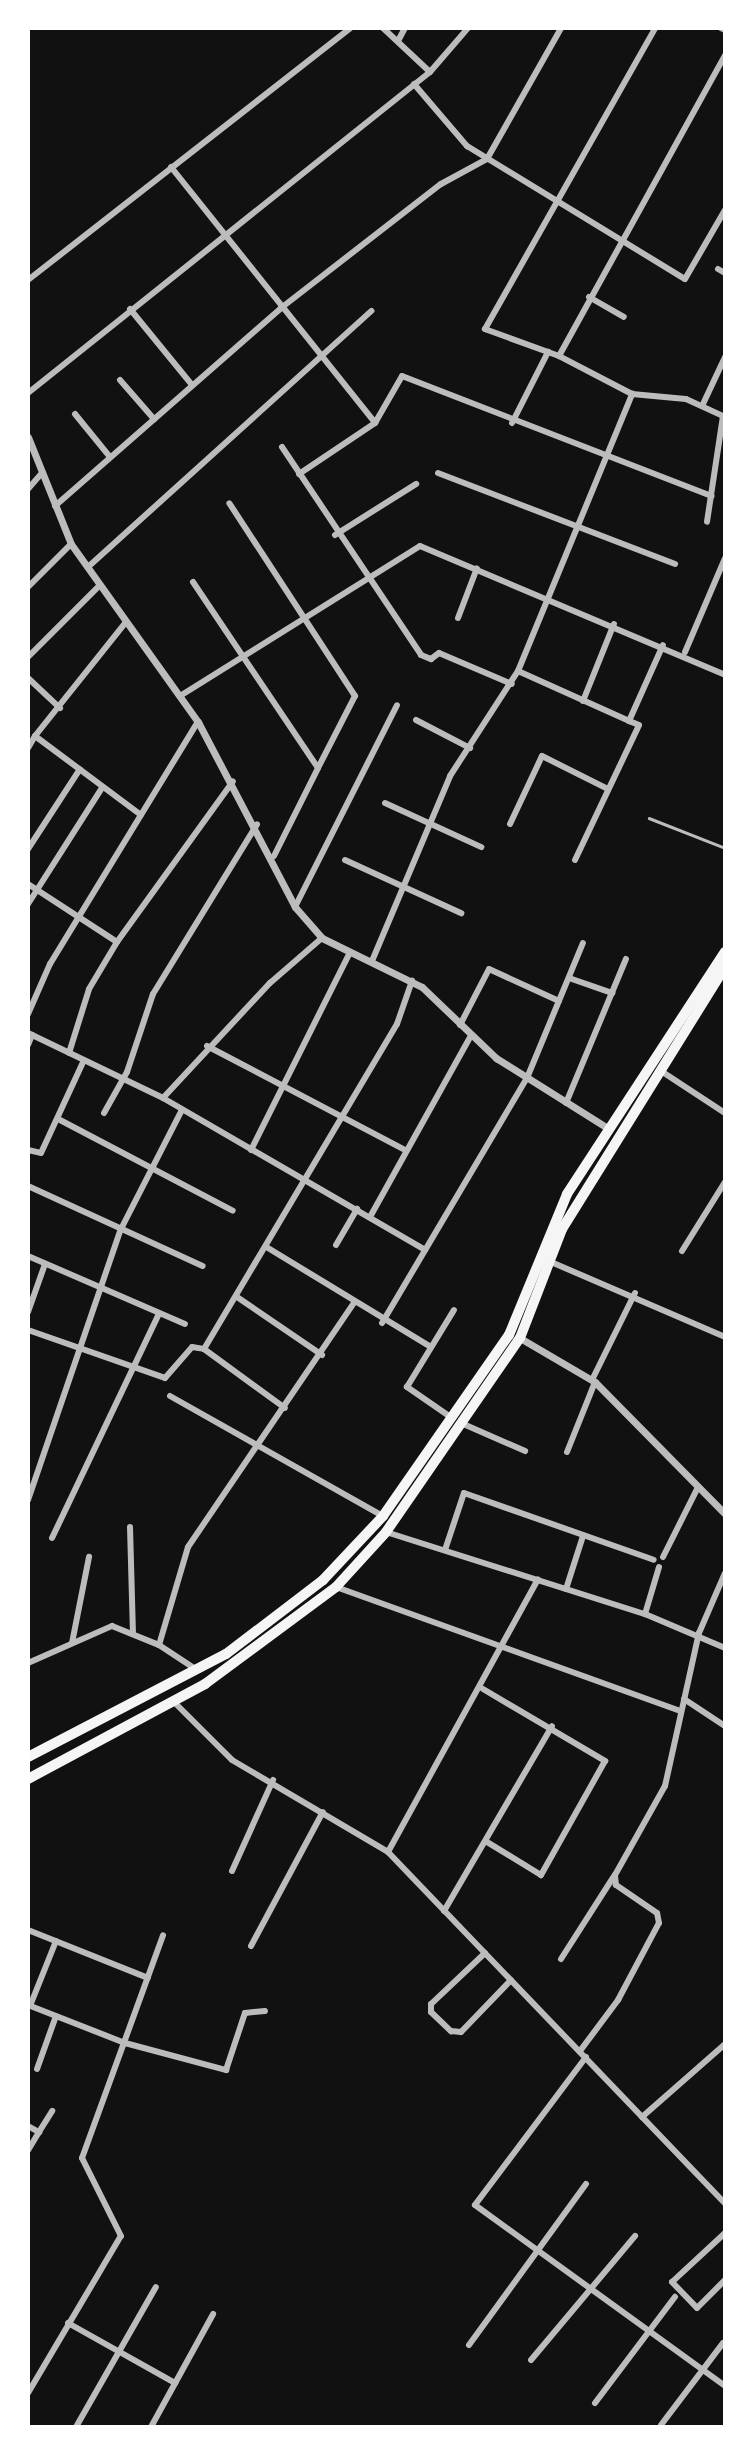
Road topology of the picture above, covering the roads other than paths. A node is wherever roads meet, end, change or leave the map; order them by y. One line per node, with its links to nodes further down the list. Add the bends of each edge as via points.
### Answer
1 (349, 28): 12 (street)
2 (383, 28): 7 (street)
3 (405, 28): 7 (street)
4 (468, 28): 9 (street)
5 (561, 28): 11 (street)
6 (655, 28): 13 (street)
7 (398, 41): 9 (street)
8 (725, 55): 16 (street)
9 (430, 72): 10 (street)
10 (414, 84): 11 (street, via 467,146); 15 (street)
11 (487, 159): 13 (street); 19 (street, via 441,184)
12 (171, 167): 15 (street); 17 (street)
13 (556, 202): 16 (street); 23 (street, via 485,329)
14 (725, 210): 16 (street, via 685,279)
15 (220, 234): 19 (street); 20 (street)
16 (619, 240): 18 (street)
17 (28, 280)
18 (589, 297): 22 (street); 24 (street)
19 (281, 307): 26 (street); 28 (street)
20 (130, 309): 28 (street); 29 (street)
21 (371, 311): 26 (street)
22 (624, 317)
23 (548, 352): 24 (street); 36 (street)
24 (559, 356): 30 (street)
25 (725, 358): 31 (street)
26 (322, 360): 35 (street); 55 (street)
27 (120, 380): 34 (street)
28 (192, 386): 34 (street)
29 (28, 393)
30 (632, 394): 31 (street); 40 (street)
31 (703, 404): 33 (street)
32 (75, 414): 39 (street)
33 (724, 417): 46 (street)
34 (154, 419): 39 (street)
35 (375, 423): 36 (street, via 402,376); 42 (street)
36 (512, 423): 40 (street)
37 (29, 441): 41 (street)
38 (282, 447): 42 (street)
39 (110, 457): 48 (street)
40 (601, 458): 46 (street); 50 (street)
41 (41, 474): 45 (street); 48 (street)
42 (299, 474): 51 (street)
43 (438, 474): 50 (street)
44 (415, 484): 51 (street)
45 (28, 489)
46 (712, 496): 49 (street)
47 (229, 503): 62 (street)
48 (55, 506): 52 (street)
49 (707, 522)
50 (576, 525): 54 (street); 61 (street)
51 (335, 535): 57 (street)
52 (71, 544): 55 (street); 60 (street)
53 (725, 558): 67 (street)
54 (675, 564)
55 (88, 567): 59 (street)
56 (477, 568): 57 (street, via 420,546); 61 (street); 63 (street)
57 (364, 577): 62 (street); 73 (street, via 421,655 431,659 439,653)
58 (193, 582): 68 (street)
59 (100, 585): 64 (street); 69 (street)
60 (28, 587)
61 (547, 597): 65 (street); 70 (street)
62 (304, 615): 68 (street); 84 (street, via 355,696)
63 (458, 618)
64 (126, 622): 74 (street); 77 (street)
65 (614, 624): 66 (street); 75 (street)
66 (663, 645): 67 (street); 79 (street)
67 (685, 652): 71 (street)
68 (245, 655): 74 (street); 84 (street)
69 (28, 657)
70 (518, 671): 73 (street); 75 (street)
71 (725, 674)
72 (28, 678): 77 (street)
73 (512, 684): 83 (street)
74 (180, 696): 80 (street)
75 (583, 701): 79 (street)
76 (397, 705): 105 (street)
77 (60, 708): 81 (street)
78 (416, 720): 83 (street)
79 (629, 721): 88 (street, via 639,725)
80 (198, 722): 86 (street); 90 (street)
81 (35, 736): 82 (street); 85 (street)
82 (28, 748)
83 (470, 748): 92 (street)
84 (318, 768): 98 (street)
85 (80, 769): 87 (street); 97 (street)
86 (233, 781): 93 (street); 109 (street)
87 (102, 788): 90 (street); 103 (street)
88 (608, 789): 94 (street, via 542,756); 99 (street)
89 (385, 803): 92 (street)
90 (141, 815): 107 (street)
91 (649, 818): 96 (lane)
92 (428, 820): 95 (street); 102 (street)
93 (257, 824): 98 (street); 130 (street, via 153,994)
94 (510, 824)
95 (481, 847)
96 (725, 848)
97 (28, 849)
98 (274, 856): 105 (street)
99 (575, 859)
100 (345, 860): 102 (street)
101 (28, 884): 103 (street)
102 (404, 884): 106 (street); 114 (street)
103 (38, 890): 104 (street); 107 (street)
104 (28, 904)
105 (295, 907): 108 (street)
106 (461, 913)
107 (79, 916): 109 (street); 120 (street)
108 (322, 939): 111 (street); 125 (street)
109 (117, 942): 126 (street, via 89,989)
110 (583, 943): 116 (street)
111 (350, 952): 114 (street); 131 (street)
112 (725, 952): 139 (main road)
113 (626, 959): 118 (street)
114 (372, 961): 117 (street)
115 (725, 967): 128 (main road)
116 (569, 978): 118 (street); 119 (street)
117 (412, 981): 121 (street); 137 (street, via 397,1024)
118 (612, 993): 133 (street)
119 (559, 1001): 121 (street, via 489,969); 129 (street)
120 (28, 1014)
121 (460, 1025): 123 (street)
122 (30, 1034): 124 (street); 126 (street)
123 (470, 1037): 129 (street); 142 (street)
124 (28, 1045)
125 (207, 1046): 131 (street); 132 (street)
126 (69, 1053): 127 (street)
127 (83, 1060): 130 (street); 138 (street)
128 (661, 1071): 136 (street); 139 (main road)
129 (527, 1077): 133 (street); 153 (street)
130 (120, 1079): 132 (street); 135 (street)
131 (285, 1087): 137 (street); 141 (street)
132 (163, 1098): 134 (street)
133 (566, 1102): 139 (street)
134 (182, 1110): 141 (street); 143 (street)
135 (104, 1113)
136 (725, 1113)
137 (341, 1115): 142 (street); 144 (street)
138 (60, 1120): 140 (street, via 41,1153); 143 (street)
139 (613, 1131): 156 (main road, via 562,1228); 179 (main road, via 567,1194 509,1335)
140 (28, 1150)
141 (251, 1150): 144 (street)
142 (405, 1150): 149 (street)
143 (150, 1173): 148 (street); 150 (street)
144 (309, 1179): 147 (street); 152 (street)
145 (725, 1182): 154 (street)
146 (28, 1186): 150 (street)
147 (357, 1209): 149 (street); 151 (street)
148 (233, 1211)
149 (370, 1217): 153 (street)
150 (121, 1229): 158 (street); 159 (street)
151 (337, 1245)
152 (268, 1248): 161 (street); 162 (street)
153 (425, 1250): 166 (street)
154 (682, 1251)
155 (28, 1256): 157 (street)
156 (551, 1262): 160 (street); 170 (main road)
157 (45, 1264): 159 (street); 164 (street)
158 (203, 1266)
159 (99, 1290): 165 (street); 172 (street)
160 (635, 1293): 169 (street); 176 (street)
161 (237, 1297): 173 (street); 174 (street)
162 (353, 1304): 166 (street); 174 (street)
163 (454, 1310): 171 (street)
164 (28, 1312)
165 (159, 1314): 167 (street); 175 (street)
166 (382, 1323): 171 (street)
167 (185, 1324)
168 (28, 1330): 172 (street)
169 (725, 1337)
170 (520, 1338): 176 (street); 179 (main road)
171 (429, 1346): 179 (street, via 407,1387)
172 (78, 1347): 175 (street); 184 (street)
173 (204, 1349): 175 (street, via 186,1351 165,1378); 178 (street)
174 (323, 1354): 178 (street)
175 (135, 1366): 190 (street)
176 (594, 1381): 182 (street); 183 (street)
177 (170, 1396): 180 (street)
178 (285, 1408): 180 (street)
179 (457, 1421): 181 (street); 186 (main road); 188 (main road)
180 (259, 1448): 186 (street); 204 (street, via 187,1547)
181 (525, 1451)
182 (567, 1452)
183 (697, 1489): 185 (street); 193 (street)
184 (29, 1495)
185 (725, 1514)
186 (383, 1516): 208 (main road, via 323,1580)
187 (130, 1527): 202 (street)
188 (386, 1532): 191 (street); 198 (main road)
189 (583, 1536): 191 (street, via 464,1493); 194 (street); 199 (street)
190 (52, 1538)
191 (445, 1550): 197 (street)
192 (89, 1556): 203 (street)
193 (663, 1556)
194 (654, 1560)
195 (659, 1567): 200 (street)
196 (725, 1573): 201 (street)
197 (538, 1580): 199 (street); 206 (street)
198 (336, 1587): 206 (street); 211 (main road)
199 (566, 1589): 200 (street)
200 (645, 1614): 201 (street)
201 (699, 1633): 205 (street); 210 (street)
202 (133, 1634): 203 (street, via 112,1626); 204 (street)
203 (72, 1643): 207 (street)
204 (159, 1645): 208 (street)
205 (725, 1648)
206 (503, 1652): 209 (street); 213 (street)
207 (28, 1663)
208 (199, 1671): 212 (main road)
209 (483, 1689): 215 (street); 222 (street)
210 (684, 1699): 213 (street); 216 (street)
211 (173, 1701): 214 (main road); 219 (street, via 232,1760)
212 (124, 1709): 214 (main road); 217 (main road)
213 (680, 1711): 224 (street, via 659,1799)
214 (130, 1722): 218 (main road)
215 (552, 1726): 221 (street); 221 (street, via 605,1761 541,1875)
216 (725, 1726)
217 (28, 1757)
218 (28, 1779)
219 (273, 1780): 220 (street); 223 (street)
220 (323, 1812): 222 (street); 229 (street)
221 (487, 1842): 225 (street)
222 (388, 1852): 225 (street)
223 (232, 1871)
224 (615, 1875): 231 (street); 239 (street, via 616,1885 660,1917 618,2000)
225 (444, 1911): 230 (street)
226 (28, 1930): 228 (street)
227 (163, 1935): 232 (street)
228 (55, 1941): 232 (street); 234 (street)
229 (251, 1946)
230 (485, 1953): 233 (street); 233 (street, via 431,2004 431,2012 456,2034)
231 (561, 1959)
232 (148, 1978): 237 (street)
233 (511, 1980): 239 (street)
234 (29, 2006): 236 (street)
235 (265, 2011): 237 (street, via 245,2013 226,2070)
236 (56, 2016): 237 (street); 241 (street)
237 (125, 2043): 257 (street, via 82,2158 121,2236)
238 (725, 2044): 243 (street)
239 (580, 2051): 240 (street)
240 (586, 2057): 243 (street); 251 (street, via 475,2205)
241 (37, 2068)
242 (52, 2111): 245 (street)
243 (642, 2117): 248 (street)
244 (28, 2126): 245 (street)
245 (39, 2132): 246 (street)
246 (28, 2150)
247 (586, 2184): 251 (street)
248 (725, 2204)
249 (725, 2233): 252 (street, via 672,2282 697,2308)
250 (635, 2236): 254 (street)
251 (535, 2249): 254 (street); 260 (street)
252 (725, 2280)
253 (156, 2287): 261 (street)
254 (595, 2290): 258 (street); 262 (street)
255 (675, 2297): 258 (street)
256 (213, 2314): 264 (street)
257 (68, 2323): 261 (street); 266 (street)
258 (650, 2329): 263 (street); 267 (street)
259 (723, 2343): 263 (street)
260 (469, 2345)
261 (119, 2352): 264 (street); 269 (street)
262 (531, 2360)
263 (702, 2369): 265 (street); 268 (street)
264 (174, 2383): 270 (street)
265 (725, 2386)
266 (28, 2393)
267 (595, 2403)
268 (662, 2425)
269 (76, 2427)
270 (151, 2427)

